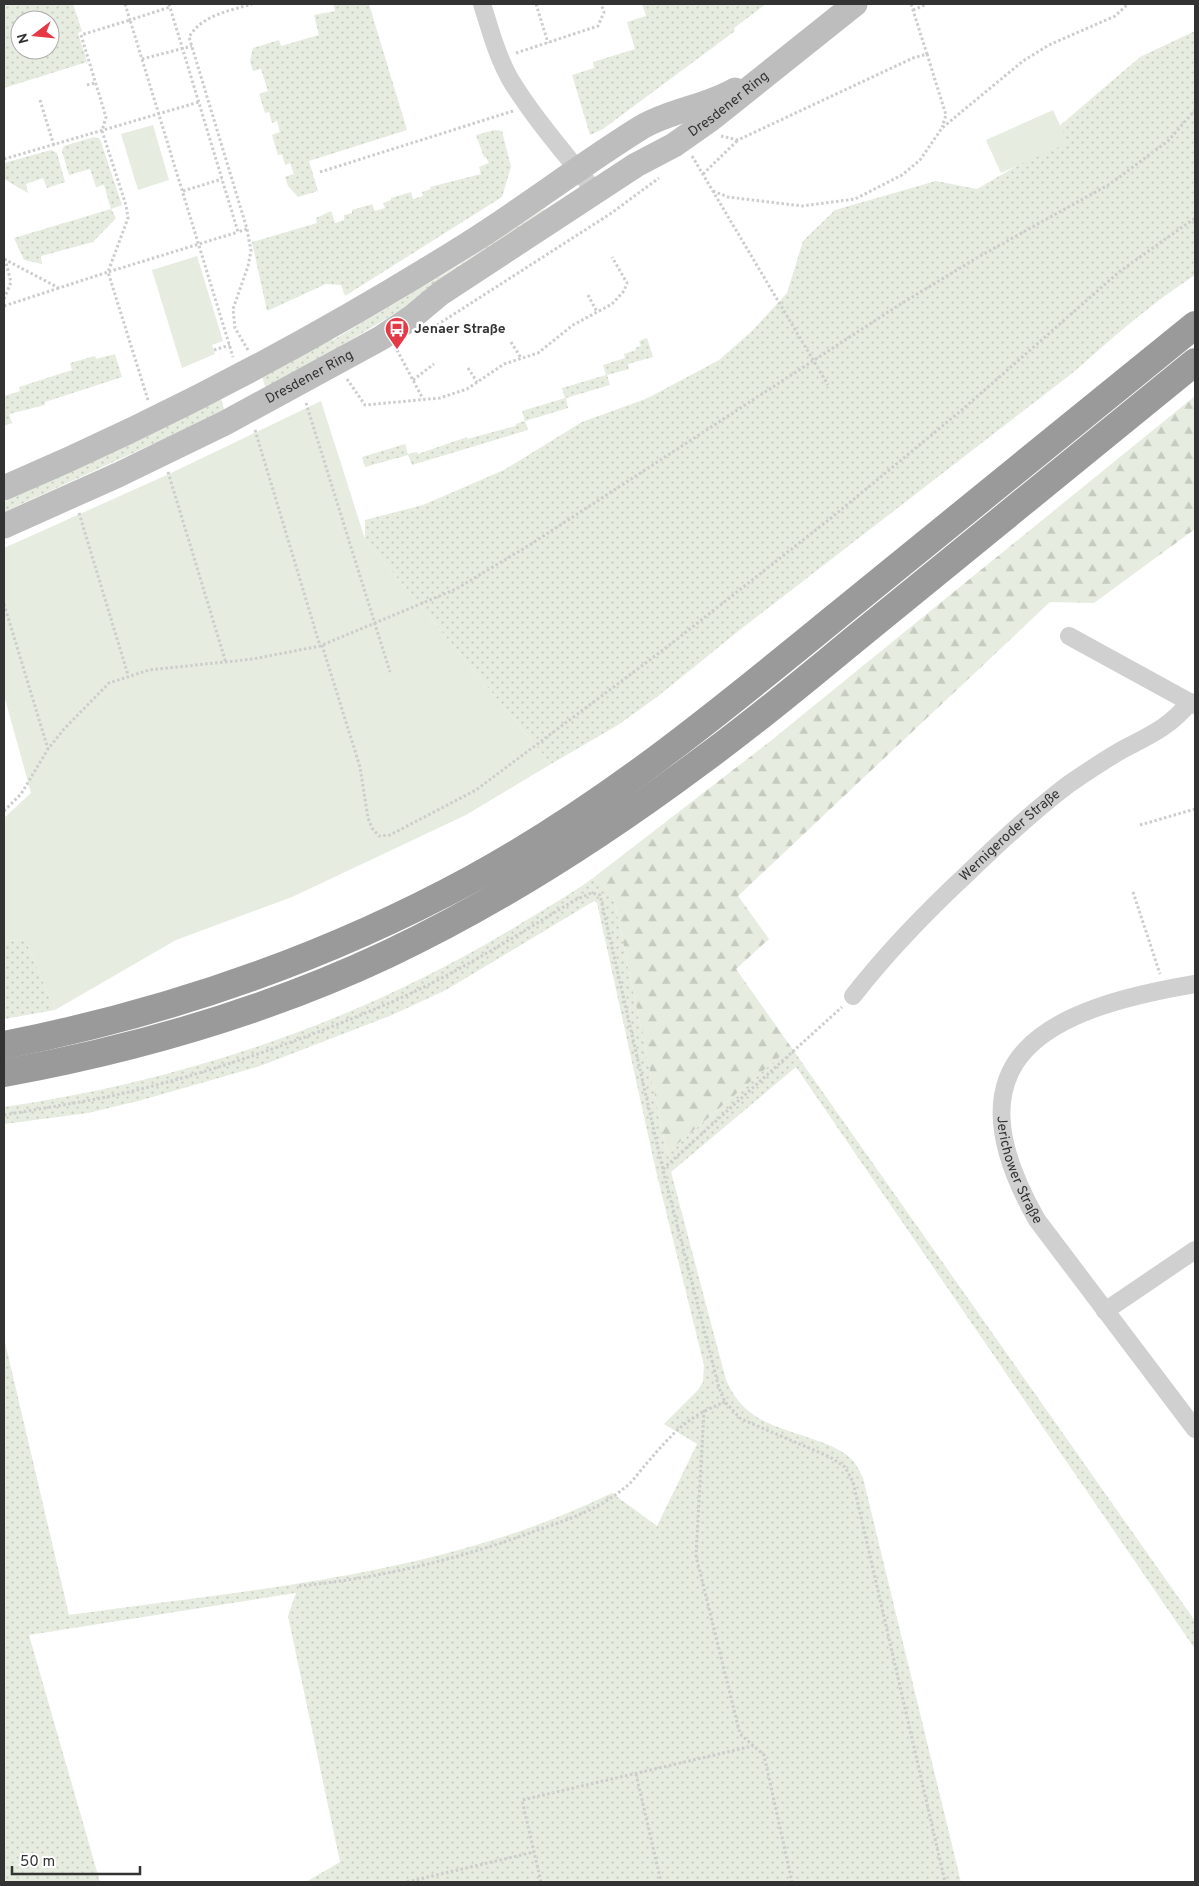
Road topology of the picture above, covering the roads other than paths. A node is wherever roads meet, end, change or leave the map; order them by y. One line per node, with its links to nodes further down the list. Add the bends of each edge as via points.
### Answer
1 (482, 4): 4 (street, via 496,49 510,78)
2 (844, 4): 4 (street, Dresdener Ring, via 738,88 644,126)
3 (856, 4): 5 (street, Dresdener Ring, via 711,119)
4 (578, 170): 5 (street); 8 (street, Dresdener Ring, via 422,272 238,377)
5 (595, 192): 9 (street, Dresdener Ring, via 441,293 393,330 249,411)
6 (1195, 325): 14 (highway, via 683,740 565,822 471,879 375,928 279,968 119,1020)
7 (1195, 362): 15 (highway, via 702,761 582,845 484,904 386,955 282,997 185,1030 71,1061)
8 (4, 488)
9 (4, 526)
10 (1069, 636): 11 (street)
11 (1193, 704): 13 (street, Wernigeroder Straße, via 1164,729 1070,783 1017,826 888,952)
12 (1195, 984): 17 (street, Jerichower Straße, via 1108,1003 1073,1016 1048,1030 1026,1048 1011,1067 1003,1092 1003,1140 1019,1189 1037,1220)
13 (853, 996)
14 (4, 1045)
15 (4, 1073)
16 (1195, 1250): 17 (street)
17 (1105, 1310): 18 (street, Jerichower Straße)
18 (1195, 1429)

